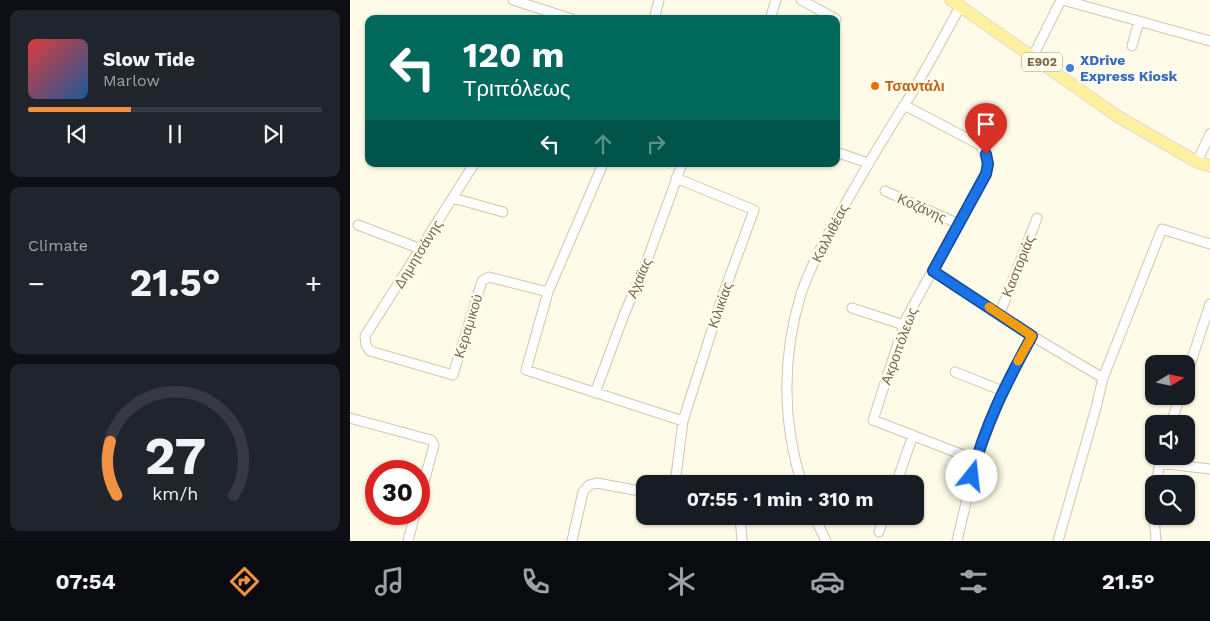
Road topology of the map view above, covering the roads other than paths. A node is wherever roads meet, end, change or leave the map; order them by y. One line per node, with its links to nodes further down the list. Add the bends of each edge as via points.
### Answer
1 (513, 0): 7 (street)
2 (659, 0): 8 (street)
3 (776, 0): 9 (street)
4 (801, 0): 10 (street)
5 (1062, 0): 11 (street); 14 (street)
6 (956, 4): 14 (main road, E902); 15 (street, Καλλιθέας)
7 (560, 15)
8 (655, 15)
9 (771, 15)
10 (827, 15)
11 (1139, 21): 12 (street); 13 (street)
12 (1210, 41)
13 (1132, 46)
14 (1033, 56): 18 (main road, E902, via 1117,116)
15 (904, 106): 19 (street, Καλλιθέας); 29 (street, Ακροπόλεως, via 980,145 986,154 986,174)
16 (1210, 134): 18 (street)
17 (840, 153): 19 (street)
18 (1197, 162): 20 (main road, E902)
19 (868, 163): 55 (street, Καλλιθέας, via 818,253 801,295 788,350 786,382 790,435)
20 (1210, 166)
21 (472, 167): 26 (street, Δημητσάνης)
22 (602, 167): 34 (street)
23 (681, 167): 24 (street, Αχαϊας)
24 (676, 178): 45 (street, Αχαϊας); 48 (street, Κιλικίας, via 754,210)
25 (884, 191): 29 (street, Κοζάνης)
26 (453, 198): 27 (street); 32 (street, Δημητσάνης)
27 (503, 212)
28 (1037, 218): 37 (street, Καστοριάς)
29 (959, 224): 33 (street, Ακροπόλεως)
30 (358, 225): 32 (street)
31 (1210, 244): 44 (street, via 1162,229)
32 (420, 249): 41 (street, Δημητσάνης, via 365,336)
33 (933, 271): 37 (street); 38 (street, Ακροπόλεως)
34 (548, 292): 41 (street, Κεραμικού, via 489,278 482,281 453,375 370,351); 45 (street, via 526,370)
35 (1210, 304): 39 (street)
36 (852, 308): 38 (street)
37 (1000, 314): 40 (street)
38 (904, 325): 49 (street, Ακροπόλεως, via 873,420)
39 (1206, 332): 42 (street)
40 (1032, 336): 44 (street); 46 (street)
41 (366, 345)
42 (1195, 357)
43 (955, 372): 46 (street)
44 (1103, 378): 69 (street)
45 (596, 392): 48 (street)
46 (1003, 392): 51 (street)
47 (350, 418): 50 (street, via 431,440 434,445)
48 (682, 420): 54 (street, Κιλικίας)
49 (913, 435): 51 (street, Ακροπόλεως); 56 (street)
50 (430, 460)
51 (976, 460): 68 (street)
52 (1188, 465): 53 (street)
53 (1210, 469)
54 (676, 475)
55 (799, 475)
56 (899, 475)
57 (636, 490): 65 (street, via 597,483 589,486 583,492)
58 (412, 525): 64 (street)
59 (741, 525): 66 (street)
60 (818, 525): 67 (street)
61 (881, 525): 63 (street)
62 (1155, 525): 70 (street)
63 (879, 532)
64 (408, 541)
65 (572, 541)
66 (742, 541)
67 (826, 541)
68 (957, 541)
69 (1058, 541)
70 (1156, 541)

